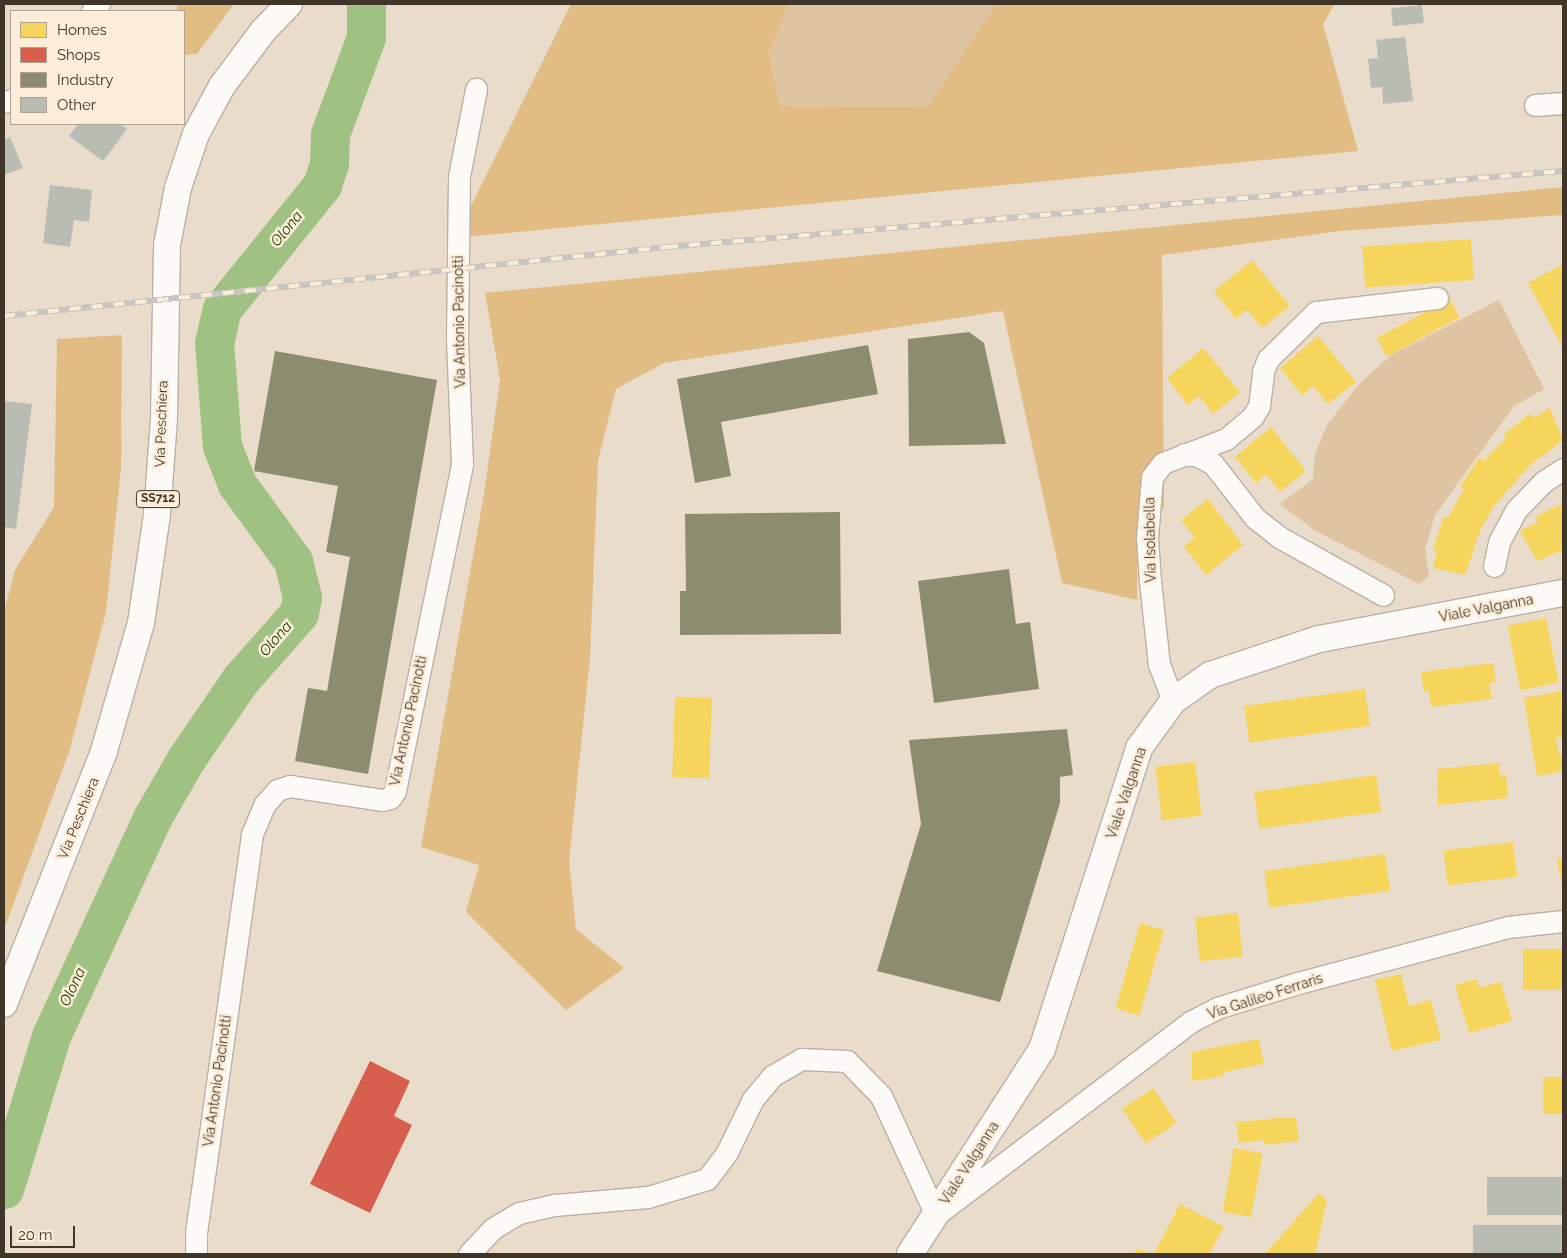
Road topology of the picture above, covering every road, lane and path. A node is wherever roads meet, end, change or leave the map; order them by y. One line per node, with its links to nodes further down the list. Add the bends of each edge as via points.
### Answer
1 (289, 4): 13 (main road, Via Peschiera / SS712, via 222,86 196,134 178,188 167,254 164,418 157,514 141,623 104,751)
2 (476, 89): 15 (street, Via Antonio Pacinotti, via 459,176 457,340 462,464 395,791 390,798 383,800 290,786 277,790 265,804 252,834 197,1224)
3 (1563, 103): 4 (street)
4 (1535, 105)
5 (1437, 298): 6 (street, Via Isolabella, via 1316,312 1268,359 1263,371 1259,406 1253,416 1226,439 1208,448)
6 (1181, 454): 10 (street, via 1198,456 1213,464 1255,518 1279,537); 11 (street, Via Isolabella, via 1164,463 1152,477 1147,538 1159,665)
7 (1563, 469): 8 (street, via 1543,482 1516,510 1499,542)
8 (1494, 566)
9 (1563, 593): 11 (main road, Viale Valganna, via 1319,639 1210,675)
10 (1383, 595)
11 (1173, 701): 14 (main road, Viale Valganna, via 1139,748 1042,1049)
12 (1563, 921): 14 (street, Via Galileo Ferraris, via 1508,926 1217,1008 1190,1022)
13 (4, 1004)
14 (936, 1215): 16 (street, via 880,1096 847,1061 801,1059 772,1076 753,1099 727,1152 707,1179 648,1197 555,1205 519,1213 492,1229); 17 (main road, Viale Valganna)
15 (196, 1254)
16 (469, 1254)
17 (910, 1254)

